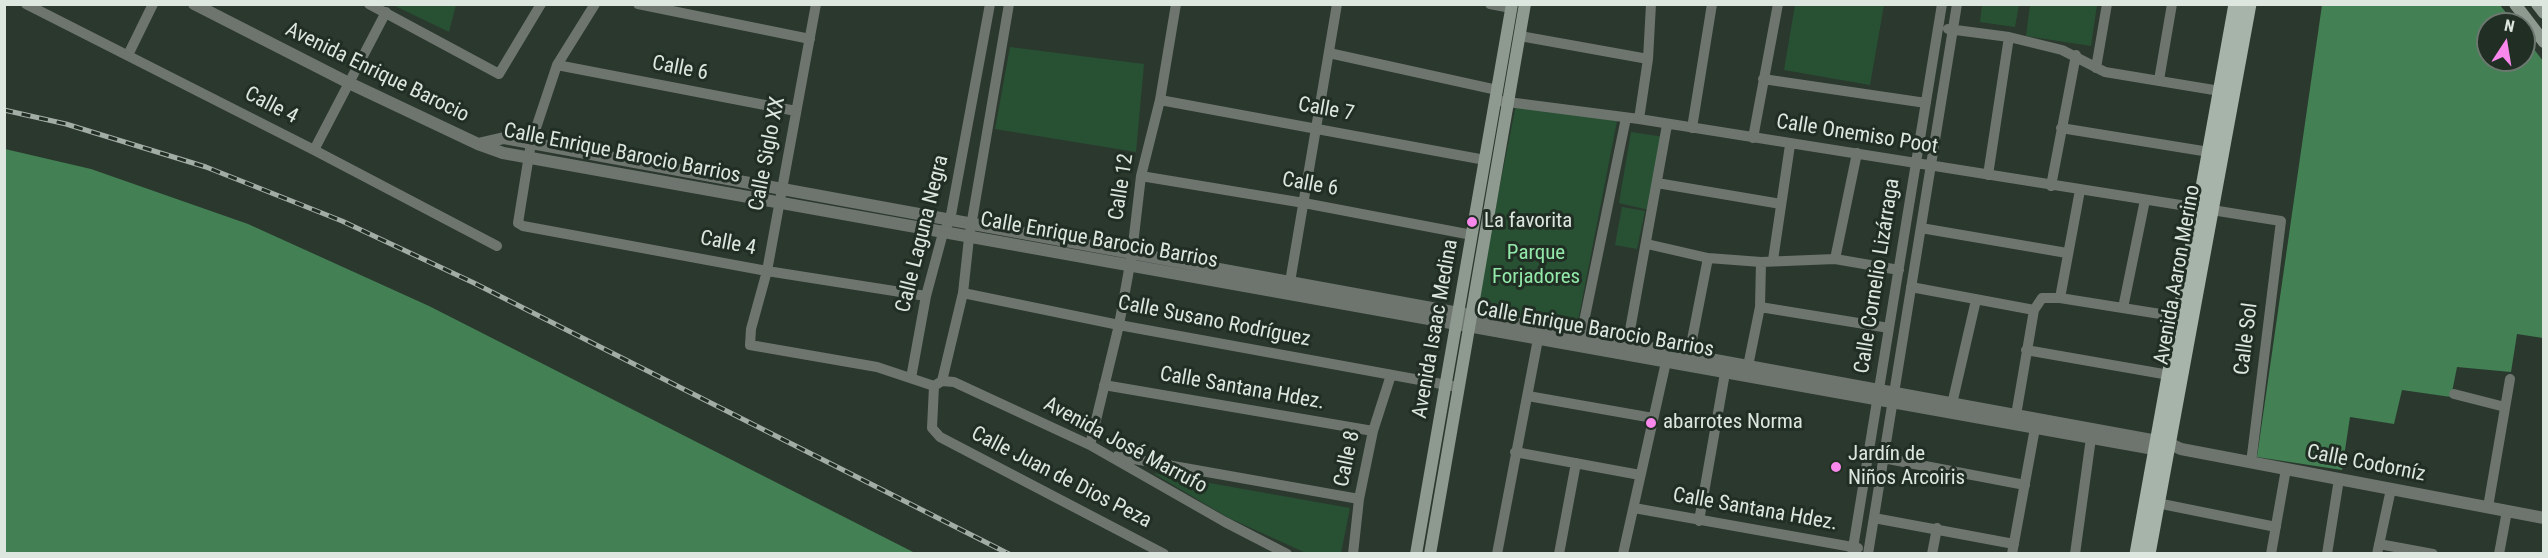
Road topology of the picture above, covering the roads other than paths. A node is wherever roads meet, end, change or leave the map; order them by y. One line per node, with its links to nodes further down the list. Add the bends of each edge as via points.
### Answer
1 (26, 4): 38 (street, Calle 4)
2 (153, 4): 38 (street)
3 (194, 4): 45 (street, Avenida Enrique Barocio)
4 (369, 4): 27 (street)
5 (595, 4): 41 (street)
6 (638, 4): 33 (street)
7 (816, 4): 33 (street, Calle Siglo XX)
8 (990, 4): 35 (street, Calle Laguna Negra)
9 (1009, 4): 36 (street, Calle Laguna Negra)
10 (1176, 4): 48 (street, Calle 12)
11 (1337, 4): 37 (street)
12 (1490, 4): 26 (street)
13 (1525, 4): 31 (main road, Avenida Isaac Medina)
14 (1651, 4): 40 (street)
15 (1712, 4): 56 (street)
16 (1778, 4): 43 (street)
17 (1942, 4): 29 (street, Calle Cornelio Lizárraga)
18 (1957, 4): 30 (street, Calle Cornelio Lizárraga)
19 (2107, 4): 42 (street)
20 (2172, 4): 44 (street)
21 (2236, 4): 46 (main road, Avenida Aaron Merino)
22 (2249, 4): 46 (main road, Avenida Aaron Merino)
23 (2515, 4): 34 (main road)
24 (2537, 4): 28 (main road)
25 (540, 5): 27 (street, via 500,74)
26 (1512, 6): 47 (main road, Avenida Isaac Medina)
27 (386, 12): 45 (street)
28 (2544, 13)
29 (1938, 27): 30 (street); 50 (street, Calle Cornelio Lizárraga)
30 (1953, 30): 32 (street); 68 (street, Calle Cornelio Lizárraga)
31 (1520, 36): 40 (street); 49 (main road, Avenida Isaac Medina)
32 (2009, 37): 39 (street); 69 (street)
33 (810, 39): 51 (street, Calle Siglo XX)
34 (2544, 42)
35 (983, 44): 36 (street); 80 (street, Calle Laguna Negra)
36 (1001, 48): 82 (street, Calle Laguna Negra)
37 (1329, 53): 47 (street); 55 (street)
38 (128, 55): 62 (street, Calle 4)
39 (2076, 56): 42 (street); 57 (street)
40 (1648, 59): 53 (street)
41 (557, 65): 51 (street, Calle 6); 60 (street)
42 (2096, 68): 44 (street)
43 (1763, 79): 50 (street); 58 (street)
44 (2159, 80): 46 (street)
45 (349, 83): 59 (street, Avenida Enrique Barocio); 62 (street)
46 (2226, 92): 63 (main road, Avenida Aaron Merino); 79 (main road, Avenida Aaron Merino)
47 (1496, 95): 49 (street, Calle Onemiso Poot); 66 (main road, Avenida Isaac Medina)
48 (1160, 100): 55 (street, Calle 7); 70 (street, Calle 12)
49 (1508, 102): 52 (street, Calle Onemiso Poot); 109 (main road, Avenida Isaac Medina)
50 (1926, 103): 67 (street, Calle Cornelio Lizárraga)
51 (796, 111): 73 (street, Calle Siglo XX)
52 (1626, 118): 53 (street, Calle Onemiso Poot); 112 (street)
53 (1639, 119): 54 (street, Calle Onemiso Poot)
54 (1667, 125): 56 (street, Calle Onemiso Poot); 71 (street)
55 (1317, 128): 66 (street, Calle 7); 76 (street)
56 (1692, 128): 58 (street, Calle Onemiso Poot)
57 (2061, 128): 63 (street); 72 (street)
58 (1753, 138): 61 (street, Calle Onemiso Poot)
59 (478, 144): 60 (street, Calle Enrique Barocio Barrios, via 504,138); 65 (street, Calle Enrique Barocio Barrios)
60 (531, 144): 65 (street); 73 (street, Calle Enrique Barocio Barrios)
61 (1790, 145): 64 (street, Calle Onemiso Poot); 78 (street)
62 (314, 150): 88 (street, Calle 4)
63 (2209, 152): 79 (main road, Avenida Aaron Merino)
64 (1857, 153): 67 (street, Calle Onemiso Poot); 92 (street)
65 (528, 159): 77 (street, Calle Enrique Barocio Barrios); 97 (street, Calle 4, via 518,216 518,223 523,226)
66 (1485, 160): 85 (main road, Avenida Isaac Medina)
67 (1916, 164): 68 (street, Calle Onemiso Poot); 96 (street, Calle Cornelio Lizárraga)
68 (1931, 167): 69 (street, Calle Onemiso Poot); 83 (street, Calle Cornelio Lizárraga)
69 (1988, 175): 72 (street, Calle Onemiso Poot)
70 (1141, 176): 76 (street, Calle 6); 90 (street, Calle 12)
71 (1657, 183): 78 (street); 87 (street)
72 (2051, 186): 74 (street, Calle Onemiso Poot)
73 (781, 189): 77 (street, Calle Siglo XX); 80 (street, Calle Enrique Barocio Barrios)
74 (2080, 190): 75 (street, Calle Onemiso Poot); 89 (street)
75 (2145, 200): 79 (street, Calle Onemiso Poot); 105 (street)
76 (1304, 203): 85 (street, Calle 6); 98 (street)
77 (778, 204): 84 (street, Calle Enrique Barocio Barrios); 97 (street, Calle Siglo XX)
78 (1781, 204): 93 (street)
79 (2205, 209): 81 (street, Calle Onemiso Poot); 107 (main road, Avenida Aaron Merino); 140 (main road, Avenida Aaron Merino)
80 (950, 220): 82 (street, Calle Enrique Barocio Barrios); 84 (street, Calle Laguna Negra)
81 (2282, 221): 147 (street, Calle Sol)
82 (972, 224): 86 (street, Calle Laguna Negra); 90 (street, Calle Enrique Barocio Barrios)
83 (1921, 228): 89 (street); 99 (street, Calle Cornelio Lizárraga)
84 (943, 233): 86 (street, Calle Enrique Barocio Barrios); 101 (street, Calle Laguna Negra)
85 (1472, 235): 108 (main road, Avenida Isaac Medina)
86 (969, 238): 95 (street, Calle Enrique Barocio Barrios); 100 (street, Calle Laguna Negra)
87 (1647, 244): 91 (street); 114 (street)
88 (497, 246)
89 (2067, 253): 102 (street)
90 (1132, 254): 95 (street, Calle 12); 98 (street, Calle Enrique Barocio Barrios)
91 (1708, 258): 94 (street); 116 (street)
92 (1834, 259): 93 (street); 96 (street)
93 (1773, 260): 94 (street)
94 (1761, 262): 104 (street)
95 (1130, 266): 108 (street, Calle Enrique Barocio Barrios); 110 (street, Calle 12)
96 (1899, 270): 111 (street, Calle Cornelio Lizárraga)
97 (767, 271): 101 (street, Calle 4); 122 (street, Calle Siglo XX, via 750,345)
98 (1290, 282): 108 (street, Calle Enrique Barocio Barrios)
99 (1911, 287): 103 (street); 130 (street, Calle Cornelio Lizárraga)
100 (963, 293): 110 (street, Calle Susano Rodríguez); 124 (street, Calle Laguna Negra)
101 (926, 296): 122 (street, Calle Laguna Negra)
102 (2060, 298): 105 (street); 106 (street, via 2042,298)
103 (1976, 300): 106 (street); 131 (street)
104 (1760, 307): 111 (street); 118 (street)
105 (2123, 308): 107 (street)
106 (2034, 310): 115 (street)
107 (2179, 317): 121 (main road, Avenida Aaron Merino)
108 (1457, 319): 109 (street, Calle Enrique Barocio Barrios); 126 (main road, Avenida Isaac Medina)
109 (1470, 321): 112 (street, Calle Enrique Barocio Barrios); 113 (street, Calle Enrique Barocio Barrios); 126 (main road, Avenida Isaac Medina)
110 (1119, 325): 120 (street, Calle Susano Rodríguez); 125 (street, Calle 12)
111 (1889, 328): 128 (street, Calle Cornelio Lizárraga)
112 (1581, 336): 114 (street, Calle Enrique Barocio Barrios)
113 (1538, 339): 114 (street, Calle Enrique Barocio Barrios); 129 (street)
114 (1626, 350): 116 (street, Calle Enrique Barocio Barrios); 117 (street, Calle Enrique Barocio Barrios)
115 (2026, 350): 121 (street); 134 (street)
116 (1689, 356): 118 (street, Calle Enrique Barocio Barrios)
117 (1666, 362): 119 (street, Calle Enrique Barocio Barrios); 133 (street)
118 (1748, 366): 128 (street, Calle Enrique Barocio Barrios)
119 (1725, 373): 128 (street, Calle Enrique Barocio Barrios); 160 (street)
120 (1391, 375): 126 (street, Calle Susano Rodríguez); 136 (street, Calle 8)
121 (2169, 375): 140 (main road, Avenida Aaron Merino)
122 (911, 378): 124 (street)
123 (2510, 379): 132 (street)
124 (938, 383): 137 (street, Calle Laguna Negra, via 932,428); 139 (street, Avenida José Marrufo, via 954,382)
125 (1104, 385): 136 (street, Calle Santana Hdez.); 139 (street, Calle 12)
126 (1452, 386): 143 (main road, Avenida Isaac Medina); 144 (main road, Avenida Isaac Medina)
127 (2454, 394): 132 (street)
128 (1878, 395): 130 (street, Calle Enrique Barocio Barrios); 165 (street, Calle Cornelio Lizárraga)
129 (1528, 396): 133 (street); 141 (street)
130 (1893, 398): 131 (street, Calle Enrique Barocio Barrios); 134 (street, Calle Enrique Barocio Barrios); 145 (street, Calle Cornelio Lizárraga)
131 (1952, 404): 134 (street, Calle Enrique Barocio Barrios)
132 (2505, 407): 155 (street)
133 (1653, 418): 149 (street)
134 (2015, 420): 135 (street, Calle Enrique Barocio Barrios); 140 (street, Calle Enrique Barocio Barrios)
135 (2035, 428): 138 (street, Calle Enrique Barocio Barrios); 151 (street)
136 (1373, 431): 153 (street, Calle 8)
137 (940, 437): 167 (street, Calle Juan de Dios Peza)
138 (2091, 438): 140 (street, Calle Enrique Barocio Barrios); 176 (street)
139 (1090, 445): 142 (street, Avenida José Marrufo)
140 (2166, 447): 147 (street, Calle Codorníz); 154 (main road, Avenida Aaron Merino); 177 (main road, Avenida Aaron Merino)
141 (1515, 452): 146 (street); 172 (street)
142 (1108, 454): 153 (street); 168 (street, Avenida José Marrufo)
143 (1433, 455): 144 (street); 170 (main road, Avenida Isaac Medina)
144 (1446, 457): 171 (main road, Avenida Isaac Medina)
145 (1883, 458): 151 (street); 158 (street, Calle Cornelio Lizárraga)
146 (1575, 463): 149 (street); 173 (street)
147 (2252, 463): 148 (street, Calle Codorníz)
148 (2286, 469): 150 (street, Calle Codorníz); 161 (street)
149 (1640, 475): 156 (street)
150 (2339, 479): 152 (street, Calle Codorníz); 180 (street)
151 (2025, 485): 163 (street)
152 (2391, 489): 155 (street, Calle Codorníz); 164 (street)
153 (1359, 499): 169 (street, Calle 8)
154 (2157, 503): 161 (street); 178 (main road, Avenida Aaron Merino)
155 (2488, 507): 157 (street, Calle Codorníz)
156 (1634, 508): 160 (street, Calle Santana Hdez.); 174 (street)
157 (2507, 511): 159 (street, Calle Codorníz); 182 (street)
158 (1874, 518): 162 (street); 166 (street, Calle Cornelio Lizárraga)
159 (2544, 518)
160 (1699, 521): 165 (street, Calle Santana Hdez.)
161 (2276, 527): 179 (street)
162 (1937, 528): 163 (street); 175 (street)
163 (2013, 548)
164 (2378, 549): 181 (street)
165 (1853, 550): 166 (street, Calle Santana Hdez.)
166 (1868, 552)
167 (1164, 554)
168 (1287, 554)
169 (1353, 554)
170 (1416, 554)
171 (1430, 554)
172 (1497, 554)
173 (1559, 554)
174 (1623, 554)
175 (1932, 554)
176 (2075, 554)
177 (2137, 554)
178 (2148, 554)
179 (2271, 554)
180 (2327, 554)
181 (2433, 554)
182 (2499, 554)

